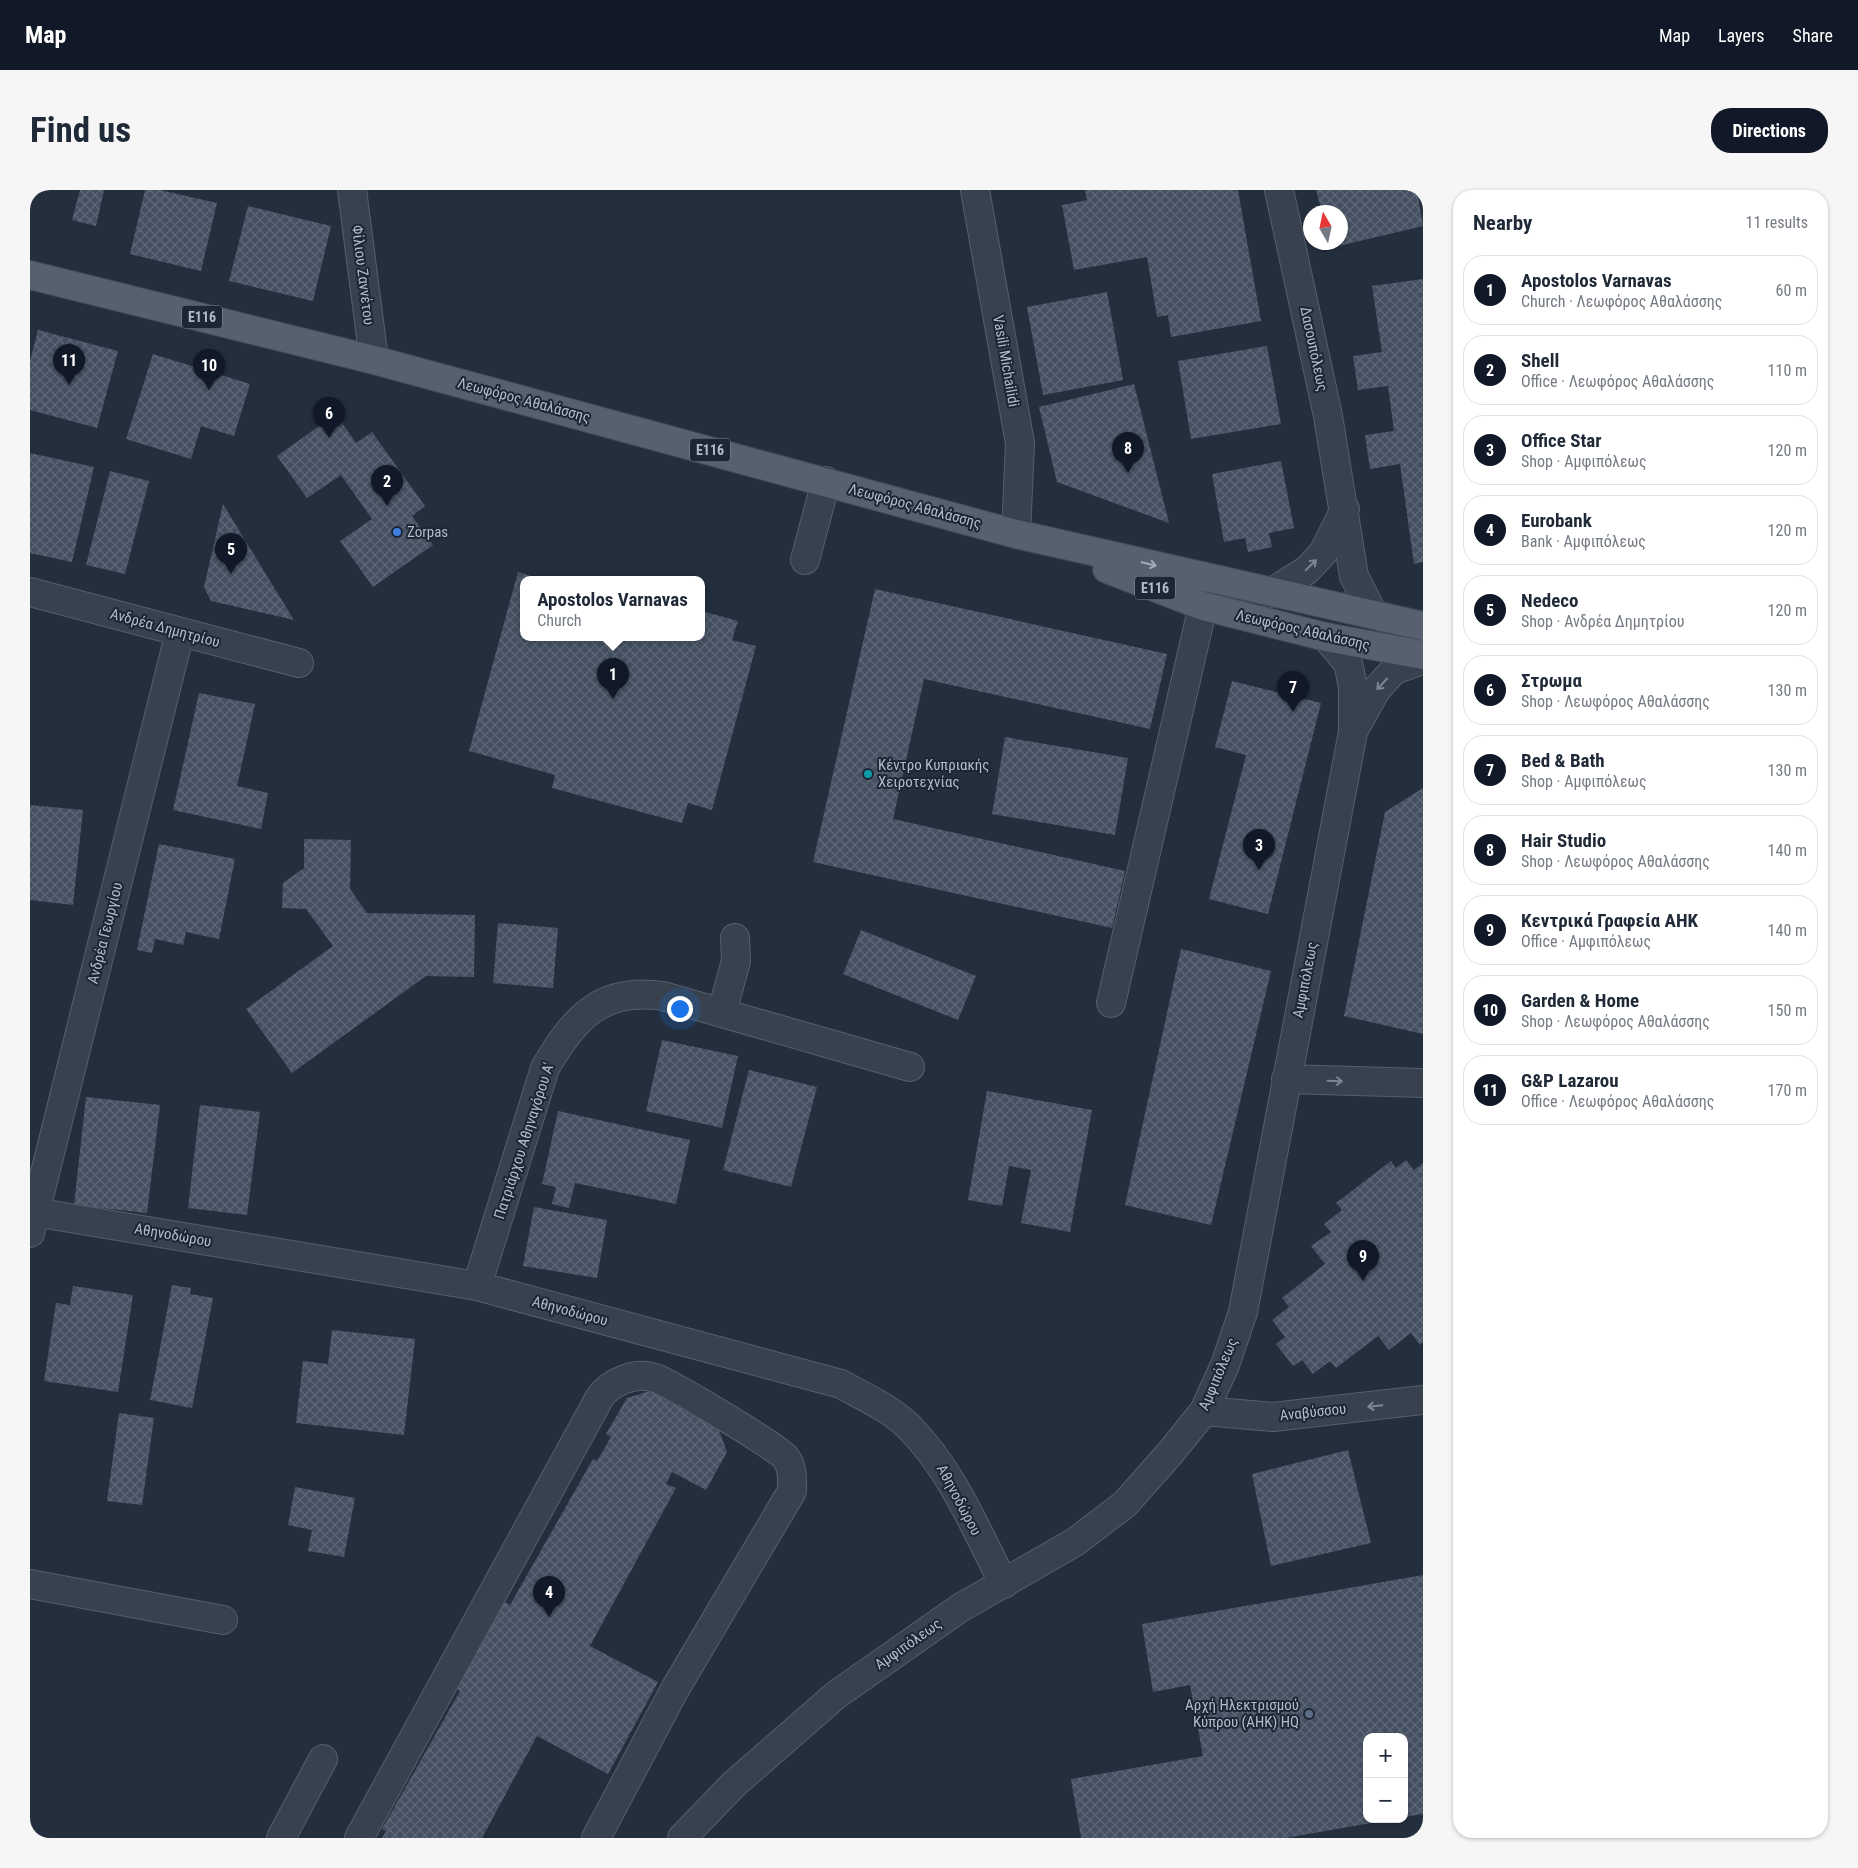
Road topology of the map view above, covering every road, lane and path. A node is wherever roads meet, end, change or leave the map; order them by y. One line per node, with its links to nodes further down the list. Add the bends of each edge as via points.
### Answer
1 (352, 190): 5 (street, Φίλιου Ζαννέτου)
2 (975, 190): 8 (street, Vasili Michailidi, via 1020,442)
3 (1279, 190): 7 (street, Δασουπόλεως)
4 (30, 275): 5 (main road, Λεωφόρος Αθαλάσσης / E116)
5 (374, 360): 6 (main road, Λεωφόρος Αθαλάσσης / E116)
6 (826, 481): 8 (main road, Λεωφόρος Αθαλάσσης / E116); 9 (street)
7 (1345, 509): 11 (street, one-way to 7, via 1307,570 1323,553); 13 (street, Δασουπόλεως, via 1354,576)
8 (1016, 534): 11 (main road, Λεωφόρος Αθαλάσσης / E116, one-way to 11); 12 (main road, Λεωφόρος Αθαλάσσης / E116)
9 (806, 560)
10 (30, 592): 15 (street, Ανδρέα Δημητρίου)
11 (1271, 593): 13 (main road, Λεωφόρος Αθαλάσσης / E116)
12 (1203, 606): 16 (main road, Λεωφόρος Αθαλάσσης / E116); 22 (street)
13 (1373, 614): 14 (main road, Λεωφόρος Αθαλάσσης / E116)
14 (1423, 626)
15 (180, 632): 19 (street, Ανδρέα Δημητρίου); 27 (street, Ανδρέα Γεωργίου)
16 (1326, 637): 17 (main road, Λεωφόρος Αθαλάσσης / E116); 20 (street, Αμφιπόλεως, via 1348,663 1353,687)
17 (1423, 655)
18 (1423, 660): 20 (street, Αμφιπόλεως, one-way to 20, via 1394,670 1376,690)
19 (300, 663)
20 (1353, 732): 25 (street, Αμφιπόλεως)
21 (735, 938): 23 (street, via 736,961)
22 (1111, 1002)
23 (722, 1012): 24 (street, Πατριάρχου Αθηναγόρου Α'); 28 (street, Πατριάρχου Αθηναγόρου Α', via 642,993 618,996 597,1004 568,1033 545,1068)
24 (910, 1067)
25 (1286, 1079): 26 (street, one-way to 26); 30 (street, Αμφιπόλεως, via 1243,1312)
26 (1423, 1083)
27 (32, 1222): 28 (street, Αθηνοδώρου)
28 (477, 1286): 32 (street, Αθηνοδώρου, via 841,1384 880,1405 908,1426 939,1461)
29 (1423, 1400): 30 (street, Αναβύσσου, one-way to 30, via 1273,1417)
30 (1204, 1411): 32 (street, Αμφιπόλεως, via 1125,1504 1075,1542)
31 (30, 1584): 33 (street)
32 (1004, 1584): 38 (street, Αμφιπόλεως, via 960,1608 836,1695 734,1784)
33 (223, 1620)
34 (323, 1759): 36 (street)
35 (599, 1837): 37 (street, via 674,1689 792,1491 792,1472 785,1457 654,1377 620,1381 606,1388 600,1397)
36 (281, 1838)
37 (359, 1838)
38 (682, 1838)

